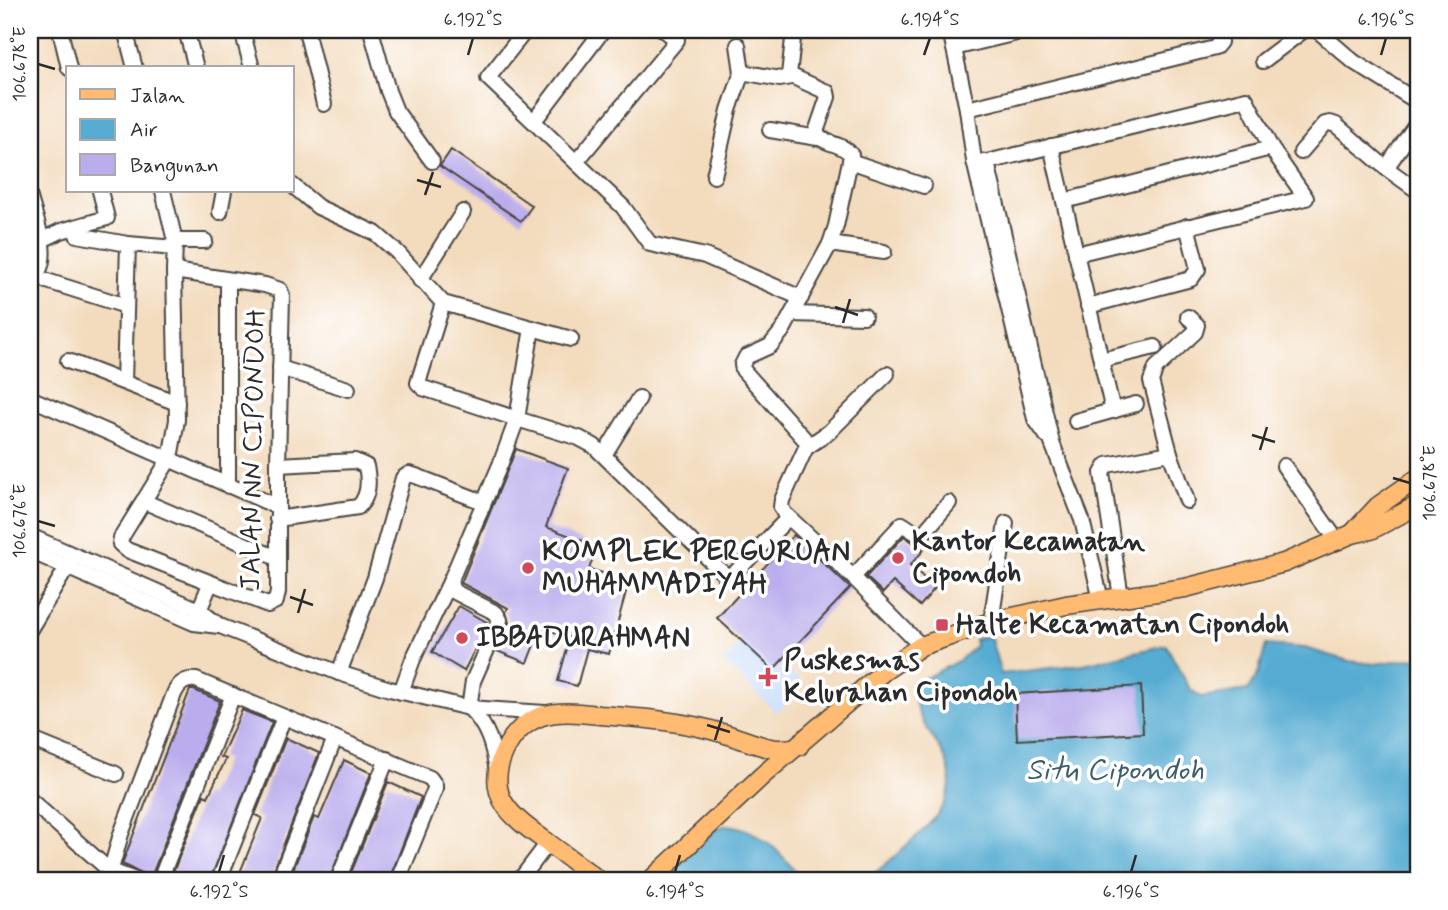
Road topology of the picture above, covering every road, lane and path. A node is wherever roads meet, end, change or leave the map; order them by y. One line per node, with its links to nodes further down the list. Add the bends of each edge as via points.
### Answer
1 (60, 30): 19 (street)
2 (125, 30): 20 (street)
3 (186, 30): 21 (street)
4 (242, 30): 22 (street)
5 (306, 30): 26 (street)
6 (371, 30): 35 (street, via 396,111)
7 (527, 30): 28 (street, via 488,78)
8 (603, 30): 28 (street)
9 (664, 30): 37 (street, via 677,40)
10 (794, 30): 24 (street)
11 (950, 30): 17 (street)
12 (1027, 30): 17 (street)
13 (1218, 30): 27 (street, via 1220,42 1215,48)
14 (1304, 30): 18 (street)
15 (1317, 30): 25 (street, via 1354,62)
16 (737, 45): 23 (street)
17 (954, 48): 27 (street)
18 (1263, 61)
19 (69, 66)
20 (134, 66)
21 (195, 66)
22 (251, 66)
23 (742, 72): 24 (street); 40 (street)
24 (791, 77): 31 (street, via 828,93 816,130)
25 (1418, 102)
26 (324, 104)
27 (967, 109): 38 (street)
28 (534, 121): 37 (street)
29 (1418, 122): 39 (street)
30 (770, 130): 31 (street)
31 (818, 138): 36 (street, via 847,149)
32 (1051, 146): 33 (street, via 1246,99); 38 (street); 48 (street)
33 (1271, 148): 48 (street); 51 (street, via 1306,198)
34 (1301, 152): 39 (street, via 1330,123)
35 (432, 161)
36 (850, 161): 41 (street); 57 (street)
37 (576, 162): 64 (street, via 623,208 650,244 705,256)
38 (981, 162): 112 (street, via 1052,443 1083,520)
39 (1386, 168): 43 (street)
40 (714, 176)
41 (924, 186)
42 (294, 187): 62 (street, via 318,207 375,233)
43 (1418, 191)
44 (100, 192): 53 (street, via 107,218)
45 (163, 192): 56 (street)
46 (224, 192): 49 (street)
47 (30, 198): 53 (street)
48 (1064, 201): 59 (street)
49 (220, 212)
50 (463, 212): 62 (street)
51 (1187, 226): 59 (street); 67 (street, via 1198,269 1191,279)
52 (77, 235): 55 (street)
53 (40, 241): 61 (street, via 43,256)
54 (205, 241): 56 (street)
55 (128, 244): 56 (street); 66 (street)
56 (175, 244): 60 (street)
57 (830, 244): 58 (street); 64 (street)
58 (884, 252)
59 (1076, 254): 67 (street)
60 (174, 271): 63 (street); 82 (street)
61 (37, 280): 66 (street)
62 (421, 280): 65 (street)
63 (228, 281): 76 (street, JALAN NN CIPONDOH, via 280,290); 94 (street)
64 (801, 298): 68 (street)
65 (443, 303): 71 (street); 85 (street, via 418,383)
66 (126, 306): 78 (street)
67 (1088, 306): 74 (street)
68 (792, 314): 69 (street); 87 (street, via 773,344 747,357 742,365 807,441)
69 (864, 316)
70 (1188, 317): 88 (street, via 1195,332 1156,368 1151,380)
71 (532, 328): 72 (street); 85 (street)
72 (571, 339)
73 (1154, 346): 74 (street)
74 (1101, 360): 84 (street)
75 (68, 361): 78 (street)
76 (280, 369): 79 (street); 91 (street, JALAN NN CIPONDOH)
77 (887, 374): 87 (street, via 829,432)
78 (124, 382): 82 (street)
79 (348, 389)
80 (30, 398): 90 (street)
81 (639, 398): 89 (street)
82 (177, 403): 90 (street)
83 (1136, 404): 84 (street)
84 (1113, 411): 86 (street)
85 (517, 419): 89 (street, via 579,438); 97 (street)
86 (1076, 421)
87 (807, 447): 101 (street, via 782,500)
88 (1170, 453): 96 (street); 111 (street, via 1107,465 1102,473)
89 (604, 455): 101 (street, via 727,576)
90 (170, 458): 94 (street); 95 (street)
91 (278, 465): 100 (street, JALAN NN CIPONDOH); 100 (street, via 355,461 366,466 368,481 365,500 358,507)
92 (1284, 466): 104 (street)
93 (1418, 478): 104 (main road, via 1378,506)
94 (228, 486): 100 (street)
95 (143, 501): 106 (street); 110 (street, via 121,538 121,546)
96 (1187, 501)
97 (483, 502): 109 (street); 117 (street, via 416,476 403,478 375,578)
98 (949, 503): 108 (street, via 921,536 902,524)
99 (1418, 505): 104 (main road, via 1380,527)
100 (278, 513): 106 (street, JALAN NN CIPONDOH)
101 (788, 518): 108 (street)
102 (1006, 523): 114 (street)
103 (30, 536): 107 (street)
104 (1345, 538): 111 (main road, via 1242,575)
105 (30, 551): 107 (street)
106 (277, 558): 110 (street, JALAN NN CIPONDOH, via 278,592 272,604)
107 (68, 566): 113 (street); 115 (street)
108 (853, 577): 116 (street)
109 (450, 582): 118 (street); 120 (street, via 453,591 496,613 500,620 473,681)
110 (210, 584): 113 (street)
111 (1121, 597): 112 (main road)
112 (1101, 600): 114 (main road)
113 (197, 616): 117 (street)
114 (991, 622): 116 (main road)
115 (30, 629)
116 (922, 646): 126 (main road, via 884,671)
117 (343, 664): 118 (street)
118 (401, 692): 120 (street)
119 (233, 695): 122 (street); 134 (street, via 196,680 182,681 177,688); 136 (street)
120 (470, 708): 121 (street); 130 (street, via 488,733)
121 (560, 713): 125 (main road, via 674,722); 130 (main road, via 541,717 518,732 504,753)
122 (284, 717): 123 (street); 137 (street)
123 (335, 738): 127 (street); 138 (street)
124 (30, 739): 128 (street)
125 (765, 746): 126 (main road, via 783,750); 129 (main road, via 770,760)
126 (799, 746): 129 (main road)
127 (387, 760): 139 (street); 140 (street, via 424,775 435,785)
128 (116, 774)
129 (763, 775): 133 (main road)
130 (498, 779): 132 (main road, via 507,810)
131 (30, 800): 134 (street)
132 (548, 843): 141 (street); 142 (main road)
133 (673, 858): 143 (main road); 144 (main road)
134 (108, 875): 135 (street)
135 (135, 880)
136 (160, 880)
137 (219, 880)
138 (279, 880)
139 (338, 880)
140 (398, 880)
141 (520, 880)
142 (598, 880)
143 (637, 880)
144 (651, 880)

